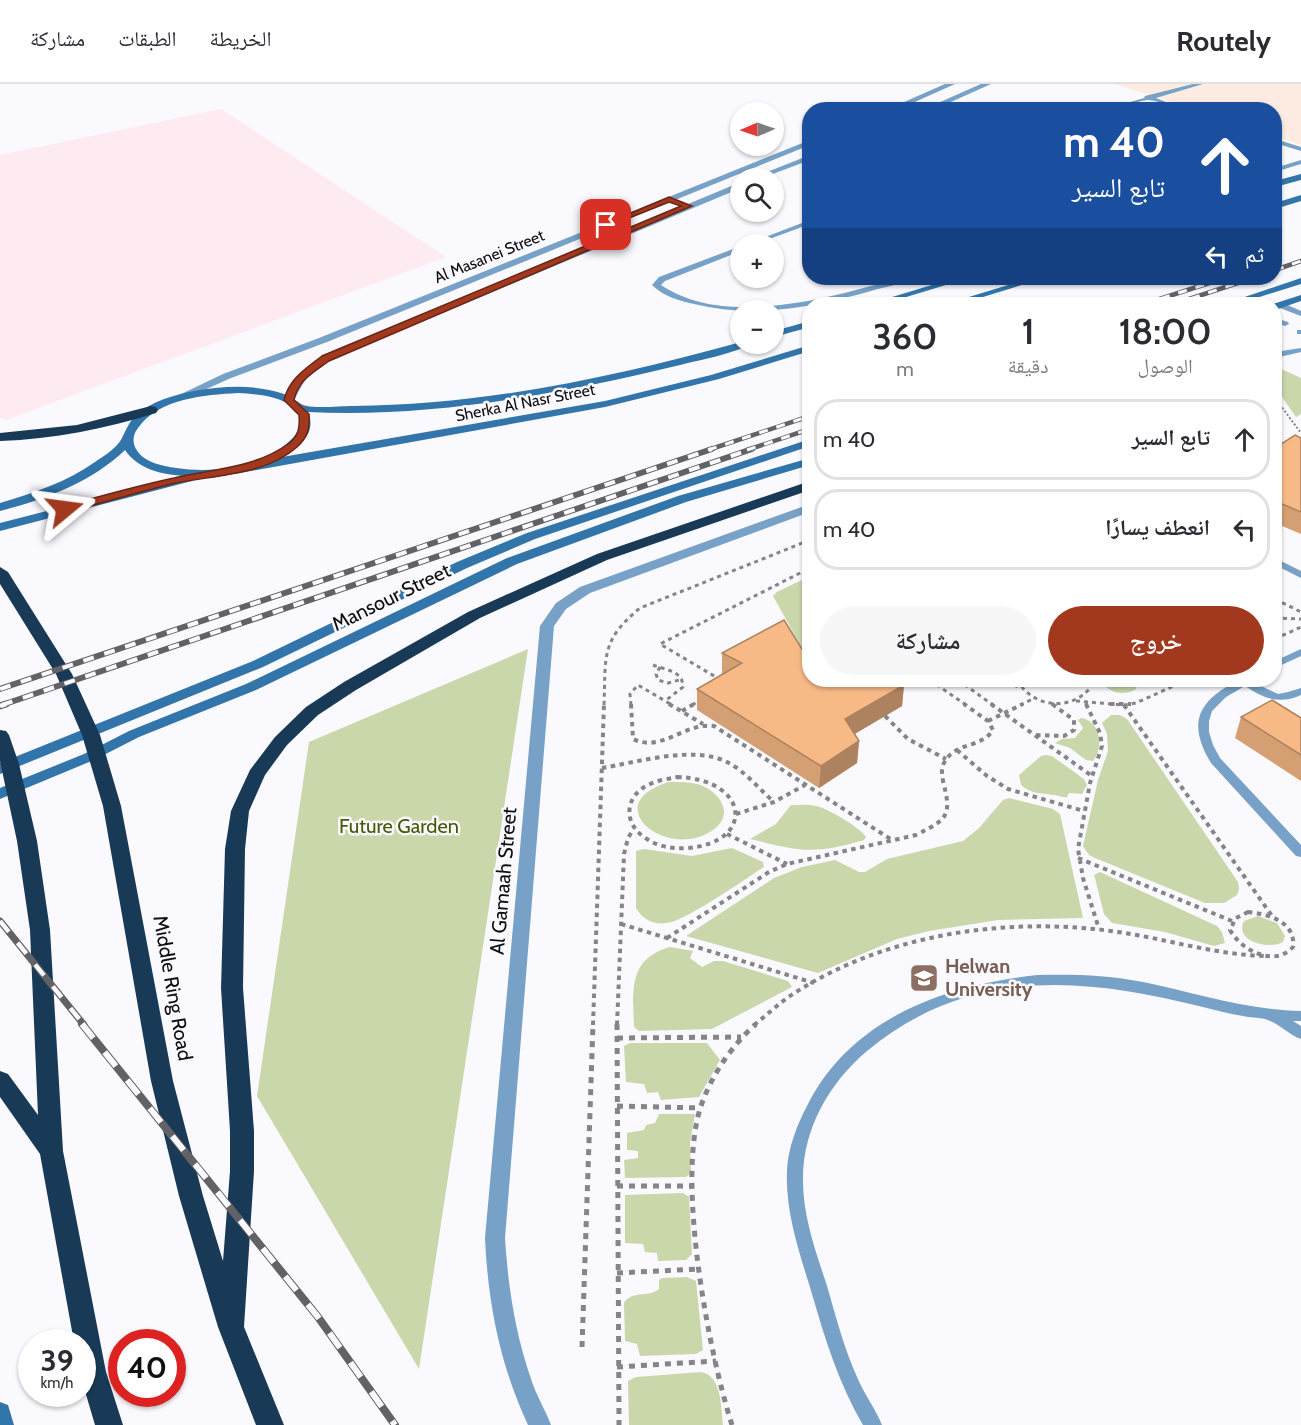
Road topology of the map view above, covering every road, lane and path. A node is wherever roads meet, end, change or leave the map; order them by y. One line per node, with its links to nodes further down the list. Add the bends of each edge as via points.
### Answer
1 (951, 84): 5 (street)
2 (987, 84): 6 (street)
3 (1200, 84): 4 (lane)
4 (1147, 97): 7 (lane); 8 (lane)
5 (908, 102)
6 (944, 102)
7 (1131, 102)
8 (1161, 102)
9 (1282, 143): 11 (lane)
10 (802, 145): 20 (street, Al Masanei Street)
11 (1301, 149)
12 (802, 159): 14 (street)
13 (1301, 162): 15 (lane)
14 (781, 168)
15 (1282, 168)
16 (1301, 177): 17 (street)
17 (1282, 182)
18 (730, 189): 22 (street, Al Masanei Street)
19 (1301, 198): 21 (street)
20 (669, 199): 22 (street); 47 (street, Al Masanei Street, via 226,376)
21 (1282, 204)
22 (688, 206): 48 (street, Al Masanei Street, via 326,358 298,379)
23 (802, 225): 24 (lane)
24 (778, 234)
25 (730, 252): 36 (lane, via 662,279 656,285 682,300 731,309)
26 (1301, 281): 33 (street)
27 (882, 285): 30 (lane)
28 (940, 285): 31 (street)
29 (1016, 285): 32 (street)
30 (840, 297)
31 (898, 297)
32 (975, 297)
33 (1251, 297)
34 (1301, 298): 35 (street)
35 (1282, 304)
36 (802, 305)
37 (1282, 308): 38 (lane)
38 (1301, 314)
39 (1282, 323): 40 (lane)
40 (1285, 324)
41 (802, 326): 42 (street)
42 (784, 331)
43 (730, 348): 50 (street, Sherka Al Nasr Street, via 620,377 455,404 393,410)
44 (802, 350): 59 (street, Sherka Al Nasr Street, via 605,404)
45 (1301, 350): 46 (lane)
46 (1282, 354)
47 (178, 399): 48 (street, via 238,390); 51 (street)
48 (289, 400): 50 (street)
49 (1282, 407): 53 (path)
50 (299, 408): 59 (street, via 306,422 294,444 272,458)
51 (151, 410): 55 (highway, via 88,427); 56 (street, via 133,425)
52 (1301, 423): 53 (path)
53 (1296, 426): 54 (path)
54 (1301, 433)
55 (0, 437)
56 (127, 441): 60 (street, via 136,456 151,465); 62 (street, via 79,478)
57 (802, 445): 107 (street, Mansour Street, via 523,539 258,664)
58 (802, 463): 110 (street, Mansour Street, via 682,499 512,561 251,687)
59 (242, 468): 60 (street)
60 (207, 474): 64 (street)
61 (802, 488): 139 (highway, via 603,557 474,615 312,711 281,741 256,774 240,811 235,849 232,988 242,1181)
62 (0, 507)
63 (802, 511): 147 (street, Al Gamaah Street, via 585,590 561,606 547,626 495,1238 504,1328 518,1375)
64 (0, 527)
65 (802, 543): 106 (path, via 653,601 620,625 606,651)
66 (1282, 565): 69 (lane)
67 (0, 572): 139 (highway, Middle Ring Road, via 64,674 91,735 111,806 162,1081 191,1196)
68 (802, 572): 81 (path, via 660,644)
69 (1301, 575)
70 (1282, 602): 71 (path)
71 (1301, 612)
72 (1282, 618): 73 (path)
73 (1301, 619)
74 (1301, 627): 75 (path)
75 (1282, 636)
76 (1301, 652): 77 (lane)
77 (1282, 662)
78 (653, 665): 79 (path)
79 (660, 667): 80 (path); 80 (path, via 658,680 668,683)
80 (683, 679): 91 (path, via 683,687)
81 (728, 683)
82 (940, 687): 100 (path)
83 (968, 687): 98 (path)
84 (1020, 687): 90 (path)
85 (1091, 687): 93 (path)
86 (1171, 687): 96 (path)
87 (1234, 687): 117 (lane, via 1209,704 1203,716 1205,745)
88 (1256, 687): 89 (lane, via 1278,698)
89 (1301, 691)
90 (1035, 698): 94 (path); 98 (path)
91 (665, 700): 97 (path); 101 (path, via 638,684 633,689 633,739 655,744)
92 (700, 700): 97 (path)
93 (1076, 701): 94 (path); 95 (path)
94 (1050, 703): 103 (path, via 1074,720 1074,730 1064,736)
95 (1086, 703): 96 (path); 108 (path, via 1102,746)
96 (1124, 705): 120 (path)
97 (682, 711): 101 (path)
98 (1005, 713): 100 (path); 103 (path)
99 (885, 716): 105 (path, via 908,739)
100 (988, 722): 104 (path, via 993,730 988,738)
101 (703, 724): 109 (path, via 714,726)
102 (0, 735): 134 (highway, via 27,841 40,930)
103 (1035, 735): 108 (path)
104 (957, 750): 105 (path); 112 (path, via 1008,789)
105 (946, 759): 116 (path, via 941,775 950,800 942,821 916,836)
106 (602, 768): 111 (path, via 684,756 712,758 726,762); 140 (path)
107 (0, 769)
108 (1092, 776): 112 (path)
109 (806, 784): 111 (path); 116 (path)
110 (0, 794)
111 (774, 802): 113 (path)
112 (1084, 811): 118 (path, via 1077,841)
113 (736, 814): 114 (path, via 729,795 719,787 692,777 662,779 649,783 630,799 628,820); 115 (path, via 734,825)
114 (633, 830): 115 (path, via 655,844 686,849 716,842); 122 (path, via 624,854)
115 (726, 834): 119 (path)
116 (892, 840): 119 (path)
117 (1301, 853)
118 (1078, 858): 121 (path); 123 (path)
119 (787, 864): 124 (path)
120 (1272, 916): 121 (path, via 1248,912); 121 (path, via 1283,921 1295,938 1294,946 1278,956 1242,946 1230,930)
121 (1232, 921)
122 (621, 924): 124 (path); 130 (path)
123 (1099, 929)
124 (667, 938): 125 (path)
125 (815, 983)
126 (1301, 1016): 127 (lane)
127 (1274, 1017): 128 (lane); 149 (lane, via 1103,982 1068,979 999,984 959,994 888,1026 829,1079 800,1139 795,1167 796,1196 831,1332 845,1371)
128 (1301, 1033)
129 (742, 1037): 130 (path)
130 (617, 1038): 132 (path)
131 (0, 1080): 134 (highway)
132 (617, 1106): 133 (path); 135 (path)
133 (701, 1108)
134 (51, 1150): 145 (highway, via 90,1361)
135 (617, 1186): 136 (path); 138 (path)
136 (693, 1186)
137 (699, 1269): 138 (path)
138 (617, 1273): 142 (path)
139 (231, 1327): 146 (highway, Middle Ring Road)
140 (582, 1347)
141 (716, 1361): 142 (path)
142 (618, 1367): 148 (path)
143 (0, 1413): 144 (street)
144 (3, 1425)
145 (109, 1425)
146 (270, 1425)
147 (540, 1425)
148 (619, 1425)
149 (873, 1425)

